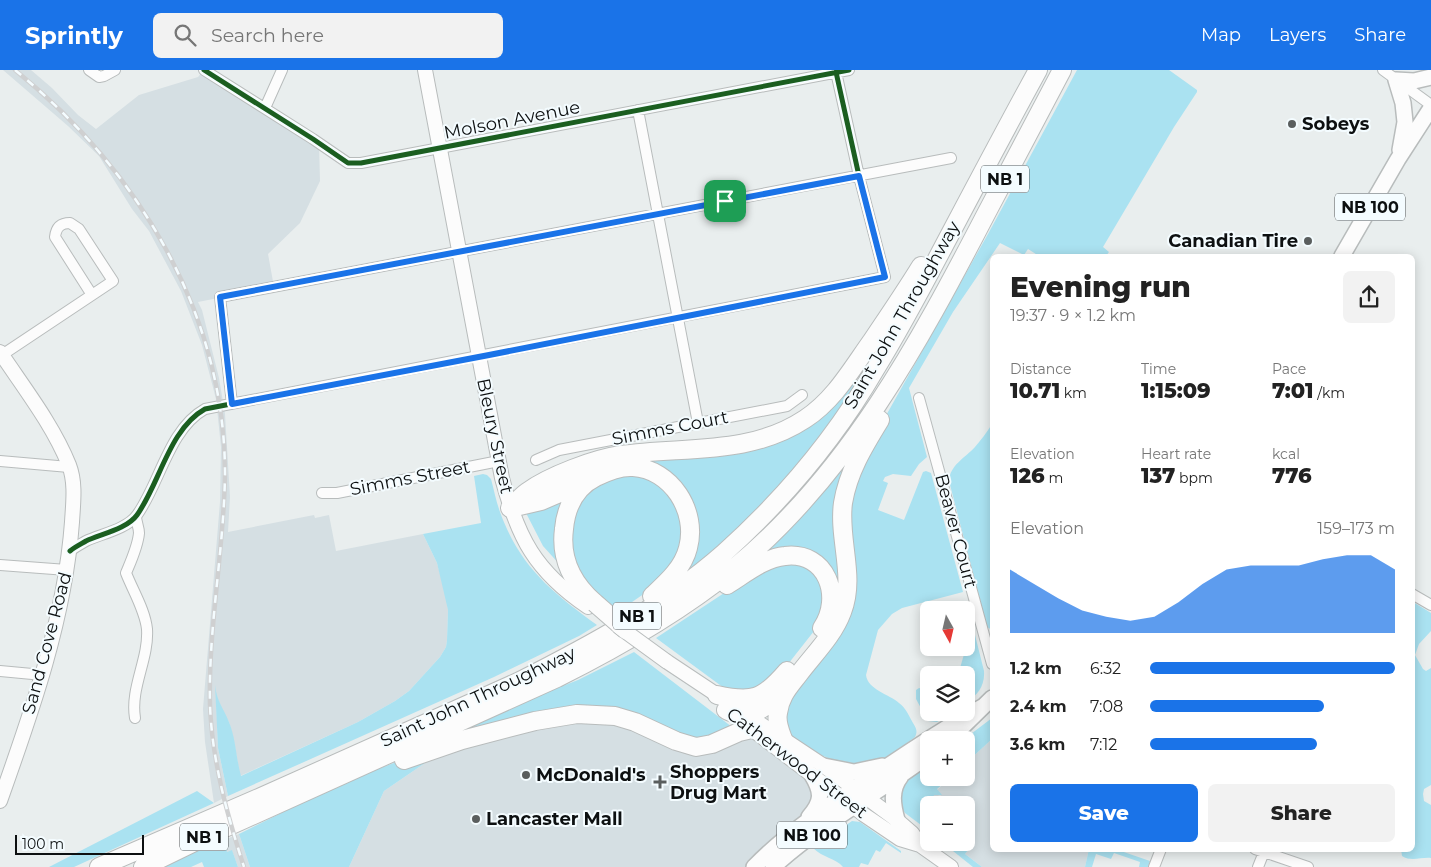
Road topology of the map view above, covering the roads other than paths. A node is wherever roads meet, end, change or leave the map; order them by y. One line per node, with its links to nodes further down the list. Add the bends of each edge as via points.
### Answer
1 (89, 70): 2 (street, via 99,77)
2 (115, 70)
3 (204, 70): 14 (street, Molson Avenue)
4 (282, 70): 14 (street)
5 (425, 70): 16 (street, Bleury Street)
6 (849, 70): 10 (street, Molson Avenue)
7 (1038, 70): 17 (highway, Saint John Throughway / NB 1)
8 (1062, 70): 24 (highway, Saint John Throughway / NB 1)
9 (1383, 70): 12 (street)
10 (836, 72): 15 (street, Molson Avenue); 20 (street)
11 (1431, 76): 12 (main road)
12 (1396, 80): 13 (street); 19 (main road, via 1405,122)
13 (1431, 107): 19 (main road, NB 100)
14 (264, 108): 16 (street, Molson Avenue, via 348,163)
15 (638, 110): 16 (street, Molson Avenue); 21 (street)
16 (440, 148): 22 (street, Bleury Street)
17 (993, 152): 39 (highway, via 902,297 843,382 810,416 783,432 750,443 621,455 594,461 539,485); 49 (highway, Saint John Throughway / NB 1, via 876,369 806,468 723,554 659,603)
18 (951, 158): 20 (street)
19 (1398, 159): 23 (main road, NB 100)
20 (859, 176): 21 (street); 26 (street, via 885,277)
21 (658, 214): 22 (street); 26 (street)
22 (460, 252): 28 (street, Bleury Street); 31 (street, via 220,297)
23 (1343, 254)
24 (948, 288): 48 (highway, Saint John Throughway / NB 1, via 872,414 842,456 790,516 711,586); 54 (highway, via 902,383 854,466 843,512 847,572 844,609 833,631)
25 (92, 295): 25 (street, via 55,237 62,224 70,223 78,229 113,282); 27 (street)
26 (677, 317): 28 (street); 32 (street)
27 (1, 354): 36 (street, Sand Cove Road, via 49,428)
28 (479, 357): 31 (street); 35 (street, Bleury Street)
29 (802, 395): 32 (street, Simms Court, via 787,406)
30 (919, 398): 50 (street, Beaver Court)
31 (232, 404): 40 (street, via 205,409 192,418 171,449)
32 (698, 423): 33 (street, Simms Court, via 558,450)
33 (536, 460)
34 (0, 461): 36 (street)
35 (499, 461): 38 (street, Simms Street); 39 (street, Bleury Street)
36 (69, 467): 41 (street, Sand Cove Road, via 74,494)
37 (591, 480): 39 (highway, via 541,501); 45 (highway, via 570,503 563,540 571,575); 49 (highway, via 624,467 657,474 674,488 684,505 690,539 684,558 666,583)
38 (322, 493)
39 (510, 508): 45 (street, via 543,570 559,586)
40 (136, 516): 41 (street); 58 (street, via 140,530 126,573 147,628 133,706)
41 (70, 550): 43 (street, Sand Cove Road)
42 (0, 565): 43 (street)
43 (67, 570): 53 (street, Sand Cove Road)
44 (1415, 596): 46 (street)
45 (591, 605): 47 (highway, bridge)
46 (1431, 605)
47 (626, 630): 52 (street, Catherwood Street, bridge)
48 (612, 650): 55 (highway, via 665,623 773,558 794,555 815,563 828,579 832,598 828,618 806,651 774,687 755,698 739,700); 72 (highway, Saint John Throughway / NB 1)
49 (572, 653): 80 (highway, Saint John Throughway / NB 1, via 518,682)
50 (990, 657)
51 (0, 671): 53 (street)
52 (680, 671): 55 (street, Catherwood Street); 57 (street, Catherwood Street)
53 (43, 675): 66 (street, Sand Cove Road)
54 (784, 691): 59 (highway); 61 (highway, via 777,714)
55 (717, 695): 59 (street, Catherwood Street)
56 (987, 702): 60 (main road, NB 100); 62 (main road, NB 100)
57 (726, 710): 59 (highway)
58 (135, 718)
59 (749, 722): 61 (street, Catherwood Street); 64 (street, Catherwood Street); 72 (highway, via 739,732 696,747 615,716 560,716 449,744)
60 (958, 731)
61 (783, 739): 64 (street, Catherwood Street)
62 (895, 761): 64 (main road, via 854,772); 67 (main road, NB 100)
63 (920, 762): 65 (main road, NB 100)
64 (818, 770): 67 (street, Catherwood Street); 68 (street, Catherwood Street); 74 (main road, via 820,795 815,810)
65 (902, 775): 69 (main road, NB 100); 73 (main road, via 893,796)
66 (3, 784): 70 (street, Sand Cove Road)
67 (854, 788): 68 (main road, NB 100); 69 (street, Catherwood Street)
68 (841, 797): 71 (street, Catherwood Street); 74 (main road, NB 100)
69 (867, 798): 71 (main road, NB 100); 73 (street, Catherwood Street)
70 (0, 801)
71 (854, 807): 75 (street, Catherwood Street, via 900,839); 83 (main road, NB 100, via 805,840)
72 (267, 810): 81 (highway, Saint John Throughway / NB 1)
73 (897, 820): 75 (street, Catherwood Street)
74 (805, 822): 82 (main road, NB 100)
75 (920, 845)
76 (928, 851): 84 (street, Catherwood Street)
77 (1160, 852): 85 (street)
78 (1259, 852): 86 (street)
79 (1265, 852): 87 (street)
80 (99, 867)
81 (143, 867)
82 (754, 867)
83 (773, 867)
84 (951, 867)
85 (1154, 867)
86 (1258, 867)
87 (1308, 867)

